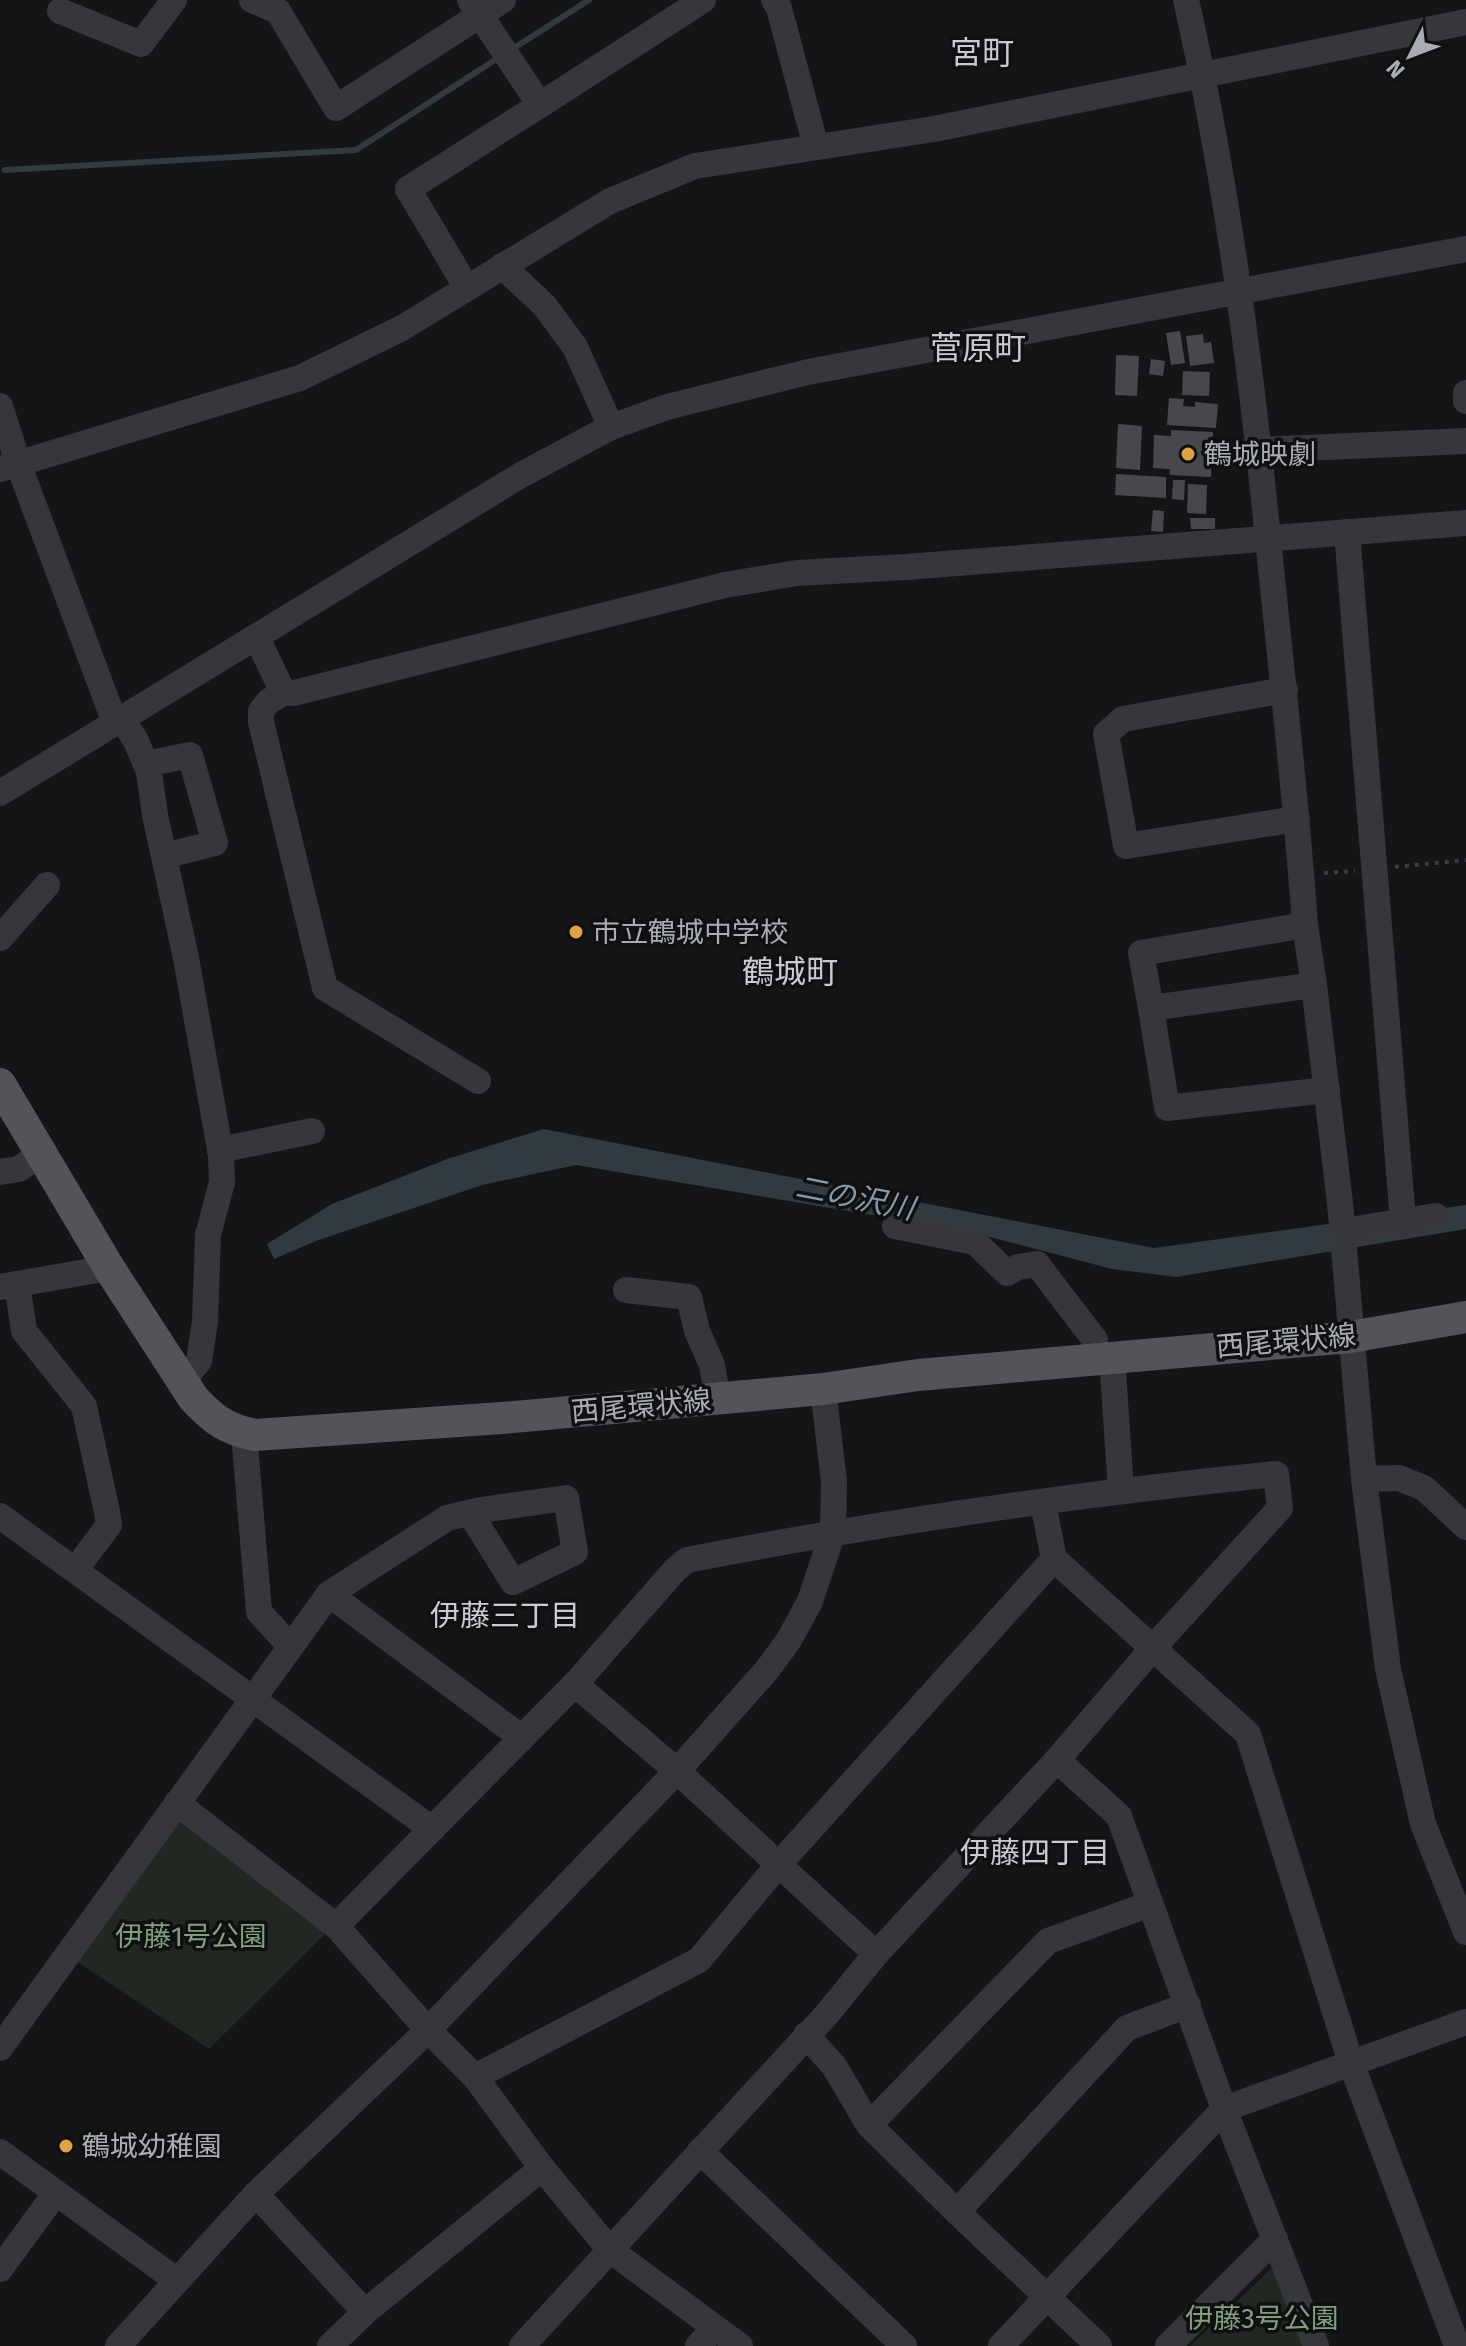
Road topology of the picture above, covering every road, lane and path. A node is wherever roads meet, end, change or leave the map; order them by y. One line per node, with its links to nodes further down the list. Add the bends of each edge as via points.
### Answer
1 (174, 0): 8 (street, via 141,44)
2 (252, 0): 7 (street, via 278,11 336,108)
3 (503, 0): 7 (street)
4 (703, 0): 11 (street)
5 (774, 0): 12 (street)
6 (1186, 0): 10 (street)
7 (475, 8): 11 (street)
8 (60, 11)
9 (1466, 22): 10 (street)
10 (1202, 73): 12 (street, via 934,129); 16 (street)
11 (540, 105): 15 (street, via 408,189)
12 (816, 147): 14 (street, via 695,166 610,201)
13 (1466, 249): 16 (street)
14 (502, 266): 15 (street); 20 (street, via 544,305 575,347)
15 (467, 288): 23 (street, via 402,328 300,378)
16 (1240, 292): 20 (street, via 808,372 667,407); 22 (street)
17 (1466, 393): 18 (street)
18 (1466, 401)
19 (0, 406): 23 (street)
20 (611, 427): 27 (street, via 521,475)
21 (1466, 441): 22 (street)
22 (1260, 450): 26 (street)
23 (9, 466): 30 (street)
24 (1466, 523): 25 (street)
25 (1347, 532): 26 (street); 48 (street)
26 (1268, 539): 28 (street); 29 (street, via 782,575)
27 (257, 638): 29 (street); 30 (street)
28 (1285, 690): 33 (street); 33 (street, via 1123,719 1106,734 1126,846)
29 (285, 692): 40 (street, via 269,701 261,722 325,988)
30 (118, 721): 31 (street, via 136,741); 32 (street)
31 (146, 764): 34 (street); 34 (street, via 190,755 215,843)
32 (0, 793)
33 (1297, 819): 36 (street)
34 (164, 856): 44 (street)
35 (47, 885): 37 (street)
36 (1305, 925): 38 (street); 39 (street, via 1141,953)
37 (0, 938)
38 (1314, 985): 39 (street); 42 (street)
39 (1151, 1008): 42 (street, via 1167,1108)
40 (478, 1081)
41 (0, 1084): 45 (main road, 西尾環状線)
42 (1327, 1090): 50 (street)
43 (312, 1131): 44 (street)
44 (220, 1150): 57 (street, via 222,1182 208,1235 199,1361)
45 (42, 1153): 46 (street, via 19,1169); 51 (main road, 西尾環状線)
46 (0, 1172)
47 (1436, 1216): 48 (street)
48 (1403, 1221): 50 (street)
49 (895, 1226): 56 (street, via 975,1242 1007,1273 1037,1264)
50 (1343, 1231): 55 (street)
51 (109, 1268): 52 (street); 57 (main road, 西尾環状線)
52 (9, 1286): 69 (street, via 24,1331 84,1406 109,1525)
53 (626, 1290): 59 (street, via 689,1297)
54 (1466, 1317): 55 (main road, 西尾環状線)
55 (1350, 1337): 56 (main road, 西尾環状線); 61 (street)
56 (1104, 1358): 58 (main road, 西尾環状線); 62 (street)
57 (183, 1380): 60 (main road, 西尾環状線, via 210,1416)
58 (823, 1389): 59 (main road, 西尾環状線); 67 (street, via 834,1481)
59 (718, 1399): 60 (main road, 西尾環状線, via 302,1433)
60 (244, 1433): 71 (street, via 259,1612)
61 (1364, 1479): 66 (street, via 1399,1478 1424,1488); 83 (street, via 1391,1684 1423,1824)
62 (1121, 1490): 63 (street); 72 (street, via 1276,1474 1280,1508)
63 (1043, 1503): 67 (street); 68 (street)
64 (470, 1513): 70 (street, via 447,1518)
65 (0, 1516): 69 (street)
66 (1466, 1527)
67 (833, 1532): 73 (street, via 687,1560); 77 (street, via 810,1601 789,1640)
68 (1054, 1559): 72 (street); 80 (street)
69 (75, 1570): 74 (street)
70 (329, 1594): 71 (street); 75 (street)
71 (290, 1646): 74 (street)
72 (1152, 1649): 76 (street); 90 (street, via 1248,1734)
73 (575, 1684): 75 (street); 77 (street)
74 (254, 1699): 78 (street); 79 (street)
75 (522, 1738): 79 (street)
76 (1057, 1760): 81 (street, via 1119,1816); 84 (street)
77 (677, 1771): 80 (street); 87 (street)
78 (177, 1803): 82 (street); 89 (street)
79 (432, 1829): 82 (street)
80 (779, 1864): 84 (street); 91 (street, via 699,1960)
81 (1150, 1904): 85 (street); 93 (street, via 1048,1941)
82 (336, 1926): 87 (street)
83 (1466, 1932)
84 (876, 1954): 88 (street)
85 (1188, 2005): 92 (street); 99 (street, via 1127,2028)
86 (1466, 2022): 90 (street)
87 (428, 2030): 91 (street); 98 (street)
88 (806, 2035): 93 (street, via 834,2066); 94 (street)
89 (0, 2048)
90 (1351, 2063): 92 (street); 116 (street)
91 (475, 2077): 96 (street)
92 (1224, 2109): 100 (street); 104 (street)
93 (869, 2125): 99 (street)
94 (700, 2151): 101 (street); 111 (street)
95 (0, 2152): 97 (street)
96 (542, 2168): 101 (street); 105 (street)
97 (55, 2194): 102 (street); 103 (street)
98 (256, 2194): 103 (street); 105 (street)
99 (957, 2212): 104 (street)
100 (1275, 2239): 114 (street); 115 (street)
101 (610, 2250): 106 (street); 109 (street)
102 (0, 2269)
103 (176, 2280): 107 (street)
104 (1047, 2298): 112 (street); 113 (street)
105 (365, 2312): 108 (street)
106 (707, 2337): 110 (street)
107 (118, 2346)
108 (330, 2346)
109 (522, 2346)
110 (740, 2346)
111 (904, 2346)
112 (1001, 2346)
113 (1099, 2346)
114 (1168, 2346)
115 (1316, 2346)
116 (1457, 2346)

